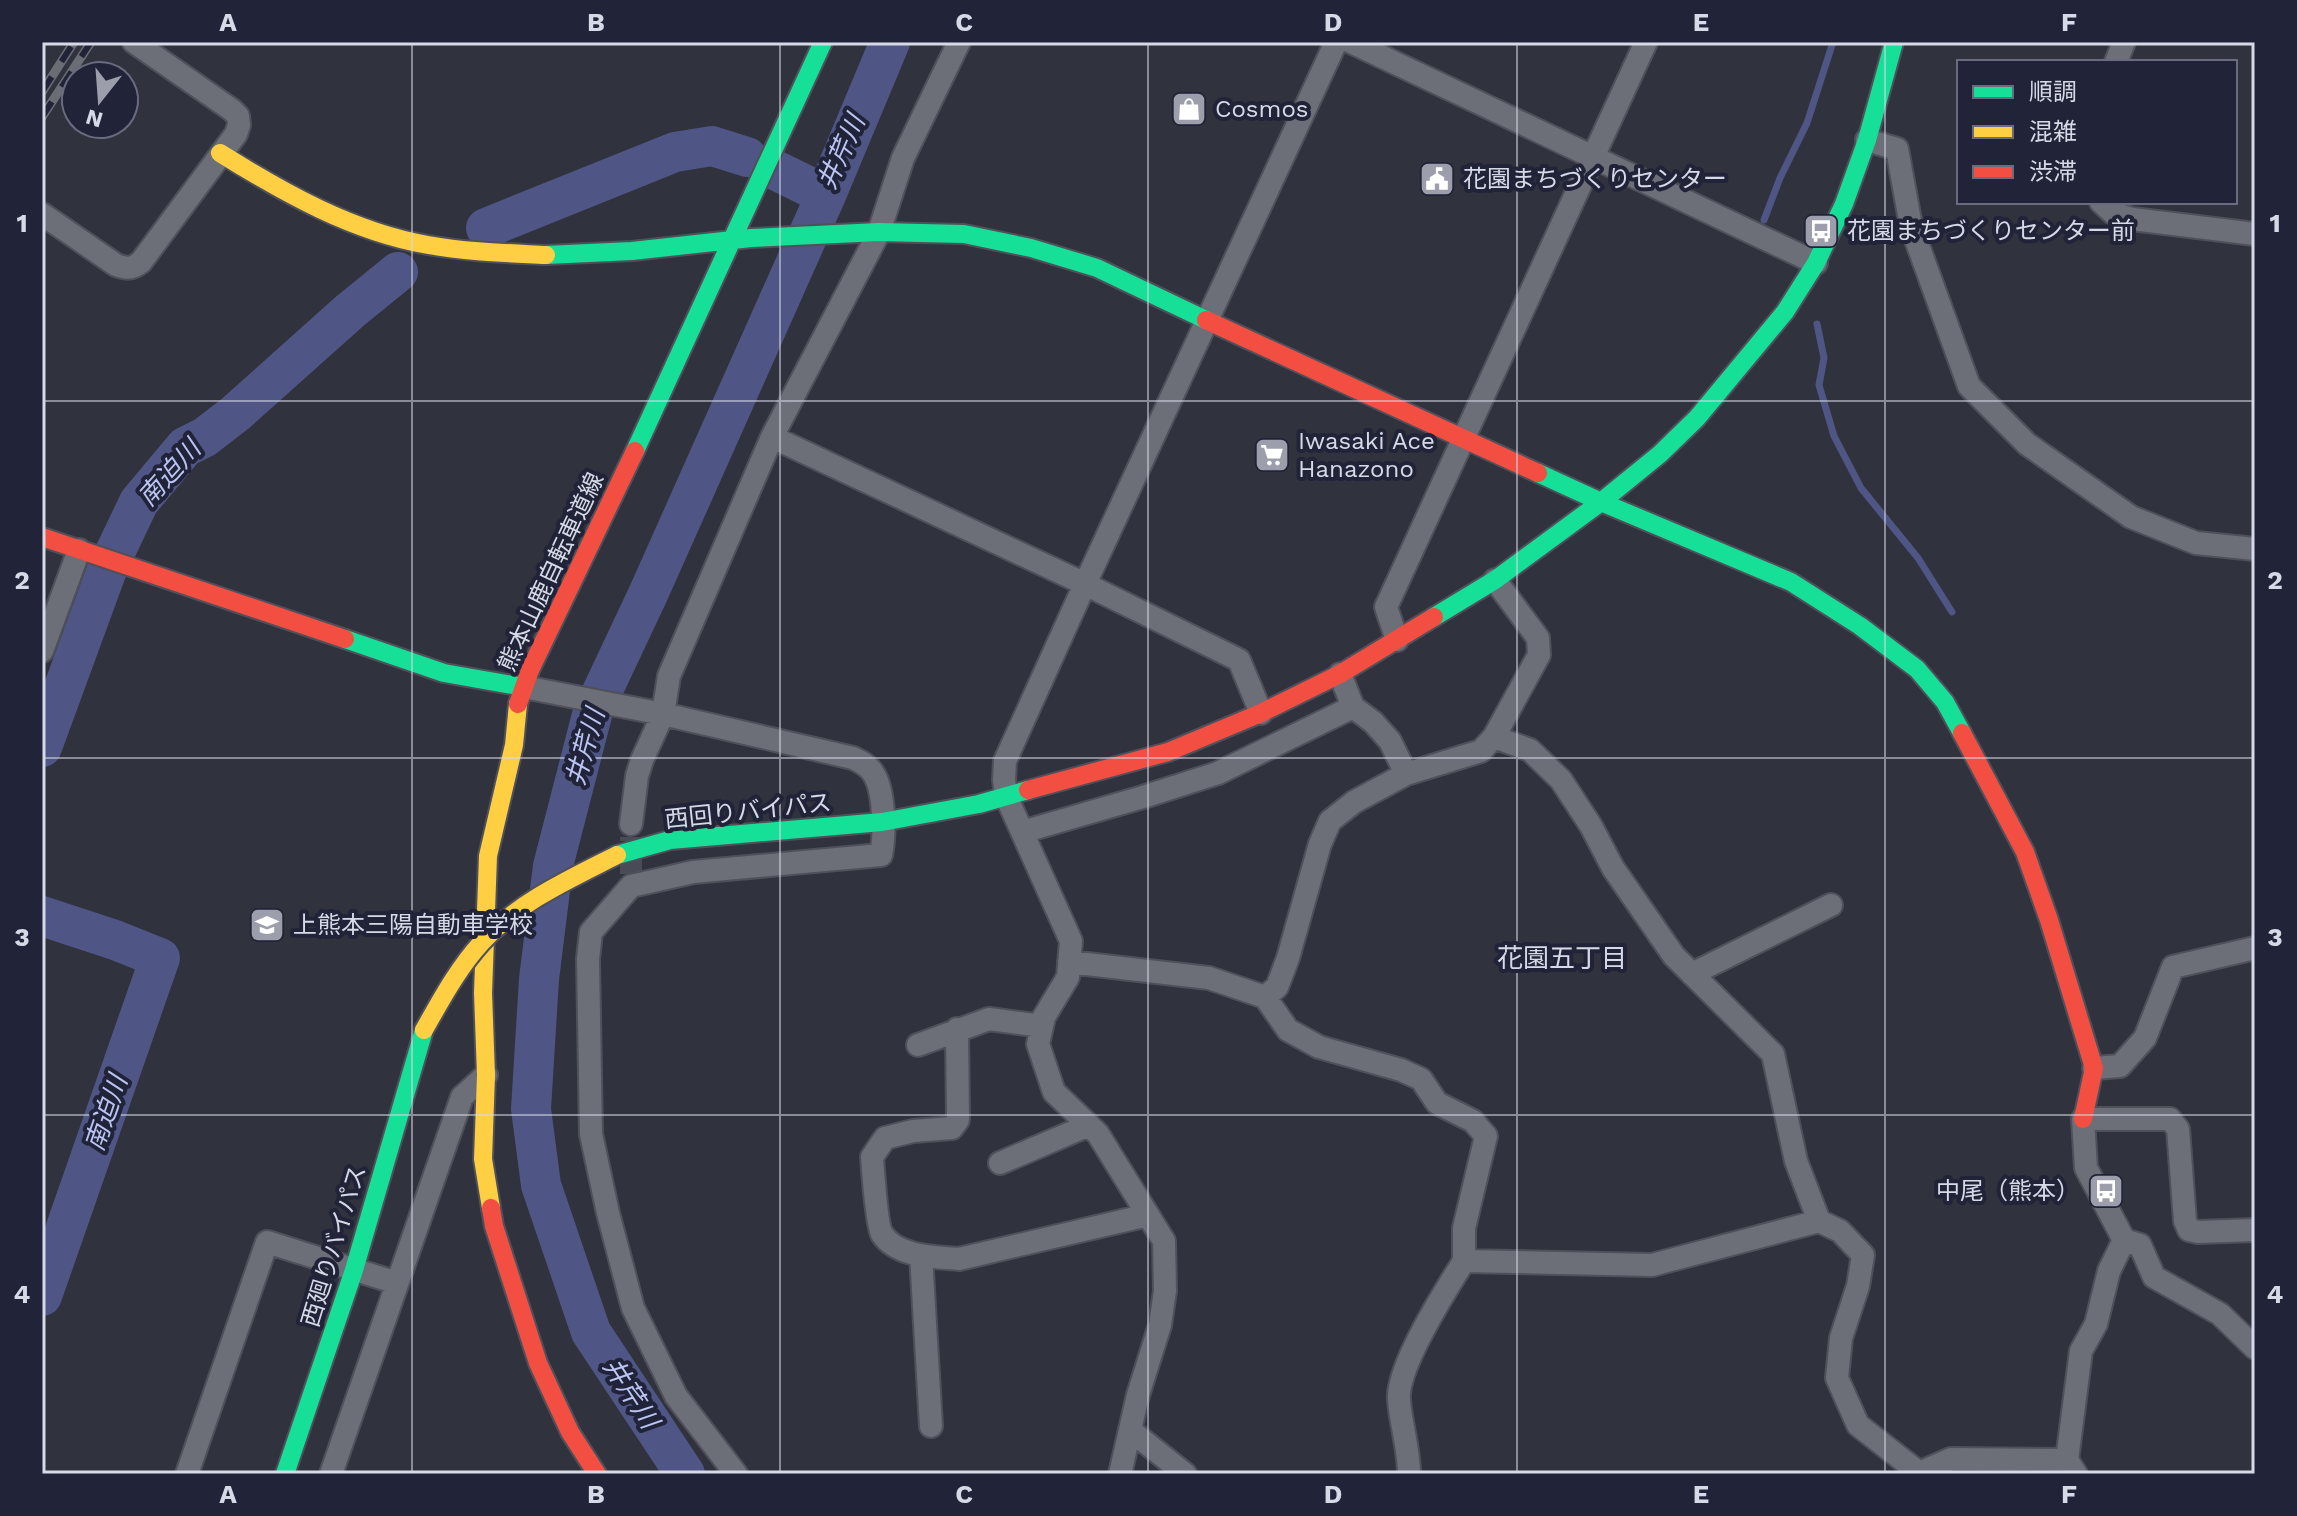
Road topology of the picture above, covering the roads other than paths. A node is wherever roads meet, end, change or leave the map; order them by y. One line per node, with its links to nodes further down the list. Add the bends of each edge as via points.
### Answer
1 (134, 42): 9 (street, via 238,116 236,134)
2 (823, 42): 15 (street, 熊本山鹿自転車道線)
3 (959, 42): 13 (street)
4 (1336, 42): 17 (street)
5 (1351, 42): 10 (street)
6 (1646, 42): 10 (street)
7 (1894, 42): 8 (street, 西回りバイパス)
8 (1867, 140): 16 (street, 西回りバイパス); 22 (street, via 1897,149 1911,226 1969,386 2027,444 2131,517 2196,543)
9 (220, 153): 12 (street, via 134,268 116,265); 15 (street, via 324,211 427,245 556,255)
10 (1592, 158): 16 (street); 19 (street)
11 (2103, 204): 14 (street, via 2132,219)
12 (42, 214)
13 (872, 233): 15 (street); 17 (street, via 964,234 1031,248 1097,268); 18 (street)
14 (2255, 234)
15 (730, 241): 29 (street, 熊本山鹿自転車道線, via 608,509)
16 (1816, 263): 20 (street, 西回りバイパス, via 1785,312 1697,418)
17 (1207, 321): 19 (street); 25 (street)
18 (772, 437): 25 (street); 31 (street)
19 (1463, 439): 20 (street); 26 (street, via 1386,607)
20 (1601, 502): 24 (street, 西回りバイパス); 48 (street, via 1791,582 1917,669 1945,702 2025,852)
21 (42, 537): 23 (street)
22 (2255, 549)
23 (85, 552): 27 (street); 29 (street, via 444,673)
24 (1495, 580): 26 (street, 西回りバイパス); 33 (street, via 1538,638 1539,655)
25 (1085, 584): 32 (street, via 1239,660); 35 (street, via 1005,761)
26 (1397, 640): 28 (street, 西回りバイパス)
27 (42, 651)
28 (1340, 674): 30 (street); 32 (street, 西回りバイパス)
29 (534, 689): 31 (street); 49 (street, 熊本山鹿自転車道線, via 518,700 514,745 488,856)
30 (1353, 707): 34 (street, via 1390,741); 38 (street, via 1218,773)
31 (657, 713): 36 (street, via 867,764 881,798); 37 (street, via 639,768)
32 (1261, 713): 35 (street, 西回りバイパス, via 1168,752)
33 (1494, 737): 34 (street, via 1481,751); 42 (street, via 1530,750 1561,780 1632,897)
34 (1406, 774): 43 (street, via 1330,821 1288,958 1277,987)
35 (1006, 796): 36 (street, 西回りバイパス); 38 (street)
36 (882, 822): 46 (street, 西回りバイパス, bridge, via 670,840 617,855 563,881 489,934 456,974); 70 (street, via 881,855 631,880 591,932 591,1134 633,1308 676,1396)
37 (631, 824)
38 (1022, 832): 41 (street, via 1071,941)
39 (1831, 905): 42 (street)
40 (2255, 948): 48 (street, via 2173,967 2145,1038 2120,1066)
41 (1069, 962): 43 (street, via 1209,978); 44 (street, via 1068,977)
42 (1692, 974): 54 (street, via 1773,1054 1796,1161)
43 (1265, 997): 58 (street, via 1288,1030 1319,1047 1421,1079 1437,1103 1473,1121 1486,1136 1464,1228)
44 (1042, 1026): 45 (street, via 989,1019); 51 (street, via 1038,1044 1054,1092)
45 (957, 1029): 47 (street); 57 (street, via 958,1120 952,1128 885,1138 872,1157 881,1232 896,1247)
46 (424, 1030): 59 (street, 西廻りバイパス)
47 (918, 1045)
48 (2094, 1068): 50 (street)
49 (486, 1075): 60 (street, via 462,1097); 69 (street, 熊本山鹿自転車道線, via 483,1159 494,1226 538,1363 570,1432)
50 (2083, 1119): 55 (street, via 2170,1119 2178,1129 2189,1230); 56 (street, via 2086,1168)
51 (1089, 1125): 52 (street); 53 (street)
52 (1000, 1163)
53 (1148, 1215): 57 (street, via 959,1259); 63 (street, via 1164,1241 1165,1291)
54 (1819, 1221): 58 (street, via 1652,1265); 65 (street, via 1840,1231 1863,1255 1841,1338 1837,1378 1858,1425)
55 (2255, 1230)
56 (2124, 1240): 61 (street, via 2140,1245 2154,1277 2220,1314); 64 (street, via 2109,1271 2096,1324 2081,1351)
57 (921, 1255): 62 (street)
58 (1464, 1261): 73 (street, via 1401,1378 1398,1398)
59 (354, 1270): 60 (street); 66 (street, via 267,1242); 67 (street, 西廻りバイパス)
60 (397, 1283): 68 (street)
61 (2255, 1348)
62 (931, 1426)
63 (1130, 1430): 71 (street); 72 (street)
64 (2071, 1467): 65 (street, via 1951,1459)
65 (1917, 1473)
66 (187, 1474)
67 (285, 1474)
68 (331, 1474)
69 (597, 1474)
70 (736, 1474)
71 (1120, 1474)
72 (1185, 1474)
73 (1409, 1474)

